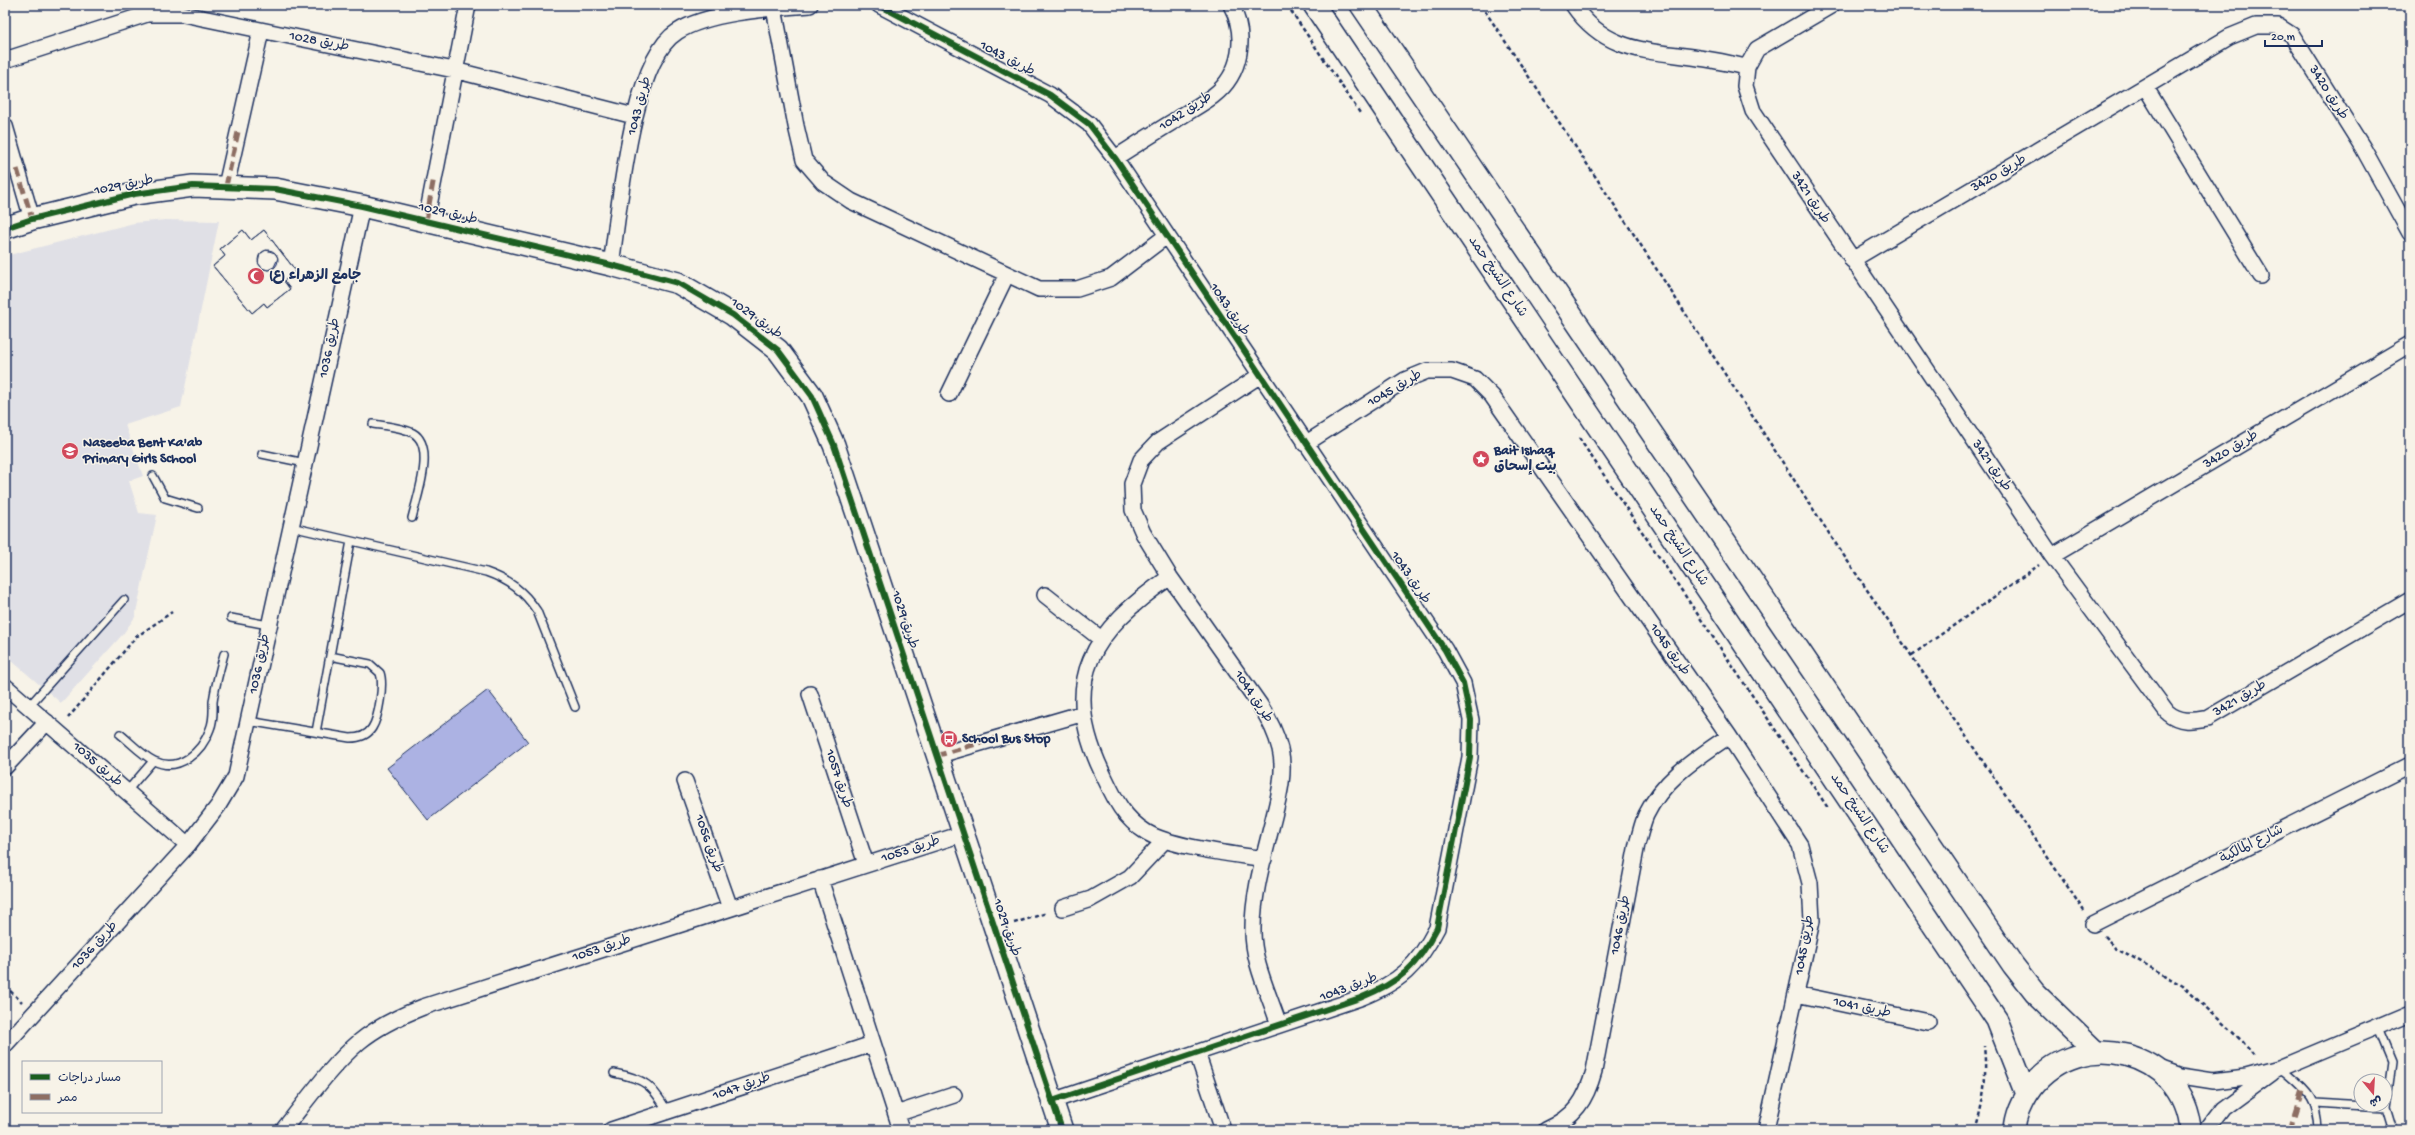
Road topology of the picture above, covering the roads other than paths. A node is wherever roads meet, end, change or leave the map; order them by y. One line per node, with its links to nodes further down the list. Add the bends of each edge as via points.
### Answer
1 (468, 5): 14 (street)
2 (810, 5): 9 (street, طريق 1043)
3 (879, 5): 18 (street, طريق 1043, via 1050,95 1089,124)
4 (1231, 5): 18 (street, طريق 1042, via 1238,17 1241,38 1238,60 1229,79 1214,95)
5 (1314, 5): 90 (main road, شارع الشيخ حمد, via 1990,1009)
6 (1361, 5): 84 (main road, via 2013,965 2035,993)
7 (1573, 5): 13 (street, via 1594,28 1611,41 1630,49 1699,58)
8 (1832, 5): 13 (street, طريق 3421, via 1757,49)
9 (774, 8): 16 (street, طريق 1043, via 704,20 676,32 660,51 644,81); 28 (street, via 804,160 823,182 851,201)
10 (147, 10): 11 (street, طريق 1028, via 183,14); 12 (street, طريق 1028)
11 (261, 30): 14 (street, طريق 1028); 19 (street)
12 (5, 60)
13 (1747, 68): 26 (street, طريق 3421, via 1745,86 1753,111)
14 (454, 70): 16 (street, طريق 1028); 22 (street)
15 (2146, 88): 24 (street, طريق 3420, via 2230,37 2256,26 2278,26 2292,35 2363,148); 26 (street, طريق 3420); 29 (street)
16 (634, 116): 27 (street, طريق 1043)
17 (5, 126): 21 (street)
18 (1115, 158): 25 (street, طريق 1043)
19 (226, 186): 20 (main road, طريق 1029, via 275,189); 21 (main road, طريق 1029, via 193,186 134,194)
20 (362, 206): 22 (main road, طريق 1029); 36 (street, طريق 1036)
21 (32, 219): 23 (main road, طريق 1029)
22 (426, 221): 27 (main road, طريق 1029)
23 (5, 228)
24 (2410, 233)
25 (1165, 237): 28 (street, via 1111,278 1077,289 1039,289); 31 (street, طريق 1043)
26 (1852, 260): 42 (street, طريق 3421)
27 (611, 265): 62 (main road, طريق 1029, via 678,282 733,315 778,350 812,396 834,445)
28 (1008, 274): 32 (street)
29 (2261, 276)
30 (2410, 344): 42 (street, طريق 3420)
31 (1259, 376): 34 (street, طريق 1043); 43 (street, طريق 1044, via 1158,442 1140,460 1132,484 1133,510 1143,533)
32 (949, 394)
33 (374, 424): 39 (lane, via 413,434 424,447 425,458)
34 (1306, 444): 61 (street, طريق 1045, via 1405,380 1427,371 1452,370 1475,379 1492,396); 80 (street, طريق 1043, via 1445,650 1459,677 1471,720 1470,757 1436,928 1425,952 1407,973 1385,988)
35 (262, 454): 36 (lane)
36 (305, 463): 40 (street, طريق 1036)
37 (153, 476): 38 (lane, via 165,498)
38 (198, 508)
39 (412, 518)
40 (291, 527): 41 (lane); 48 (street, طريق 1036)
41 (351, 541): 51 (lane); 55 (lane, via 486,572 520,589 537,611)
42 (2052, 556): 46 (street, طريق 3421, via 2167,712 2175,719 2188,722 2208,718)
43 (1170, 577): 49 (street, via 1137,600 1116,619); 71 (street, طريق 1044, via 1273,726 1280,750 1282,774)
44 (1045, 595): 49 (street)
45 (124, 600): 54 (lane)
46 (2410, 600)
47 (232, 618): 48 (lane)
48 (268, 625): 57 (street, طريق 1036)
49 (1101, 639): 56 (street, via 1084,675)
50 (224, 654): 63 (lane, via 211,728 205,740 188,759 176,764)
51 (330, 656): 59 (lane); 59 (lane, via 370,664 380,673 382,686 375,720 366,734 350,738)
52 (5, 686): 54 (street, طريق 1035)
53 (810, 694): 72 (street, طريق 1057)
54 (29, 706): 58 (street, طريق 1035)
55 (575, 707)
56 (1084, 713): 62 (street); 69 (street, via 1093,753 1121,812 1146,832)
57 (248, 721): 59 (lane); 70 (street, طريق 1036, via 236,776 218,806)
58 (52, 726): 65 (street); 67 (street, طريق 1035)
59 (316, 732)
60 (120, 734): 63 (lane)
61 (1729, 736): 77 (street, طريق 1045, via 1800,845 1810,883 1812,921); 103 (street, طريق 1046, via 1684,767 1662,789 1646,815 1637,844 1588,1092 1574,1111)
62 (936, 756): 68 (main road, طريق 1029)
63 (153, 761): 67 (lane)
64 (2410, 765): 76 (street, شارع المالكية)
65 (5, 767)
66 (686, 781): 74 (street, طريق 1056)
67 (127, 791): 70 (street, طريق 1035)
68 (962, 834): 72 (street, طريق 1053); 92 (main road, طريق 1029)
69 (1164, 841): 71 (street); 75 (street, via 1130,877 1091,899)
70 (188, 845): 83 (street, طريق 1036)
71 (1264, 859): 80 (street, طريق 1044, via 1253,929 1259,966)
72 (866, 864): 73 (street, طريق 1053)
73 (820, 879): 74 (street, طريق 1053); 82 (street)
74 (730, 908): 98 (street, طريق 1053, via 423,1006 389,1021 360,1042 334,1068)
75 (1063, 908)
76 (2093, 924)
77 (1796, 994): 79 (street, طريق 1041); 104 (street, طريق 1045)
78 (2410, 1013): 81 (street)
79 (1928, 1022)
80 (1279, 1024): 85 (street, طريق 1043)
81 (2378, 1026): 87 (street); 89 (lane, via 2392,1062)
82 (872, 1044): 95 (street, طريق 1047); 97 (street)
83 (5, 1045)
84 (2095, 1051): 86 (main road, via 2124,1054); 90 (main road, via 2055,1064)
85 (1196, 1053): 92 (street, طريق 1043); 102 (street)
86 (2151, 1065): 87 (street, via 2181,1076 2213,1081 2246,1077); 106 (main road, via 2169,1080 2182,1099 2190,1121)
87 (2279, 1068): 93 (lane, via 2302,1088); 107 (street, via 2223,1109)
88 (614, 1073): 95 (lane, via 635,1077 647,1083 655,1090)
89 (2391, 1073)
90 (2026, 1094): 105 (main road, via 2018,1110)
91 (954, 1095): 97 (street)
92 (1052, 1101): 101 (main road, طريق 1029)
93 (2314, 1103): 94 (lane); 108 (lane)
94 (2353, 1105)
95 (668, 1112): 99 (street, طريق 1047)
96 (2388, 1113): 109 (lane)
97 (896, 1114): 100 (street)
98 (283, 1130)
99 (611, 1130)
100 (901, 1130)
101 (1062, 1130)
102 (1223, 1130)
103 (1546, 1130)
104 (1766, 1130)
105 (2014, 1130)
106 (2190, 1130)
107 (2207, 1130)
108 (2317, 1130)
109 (2393, 1130)

